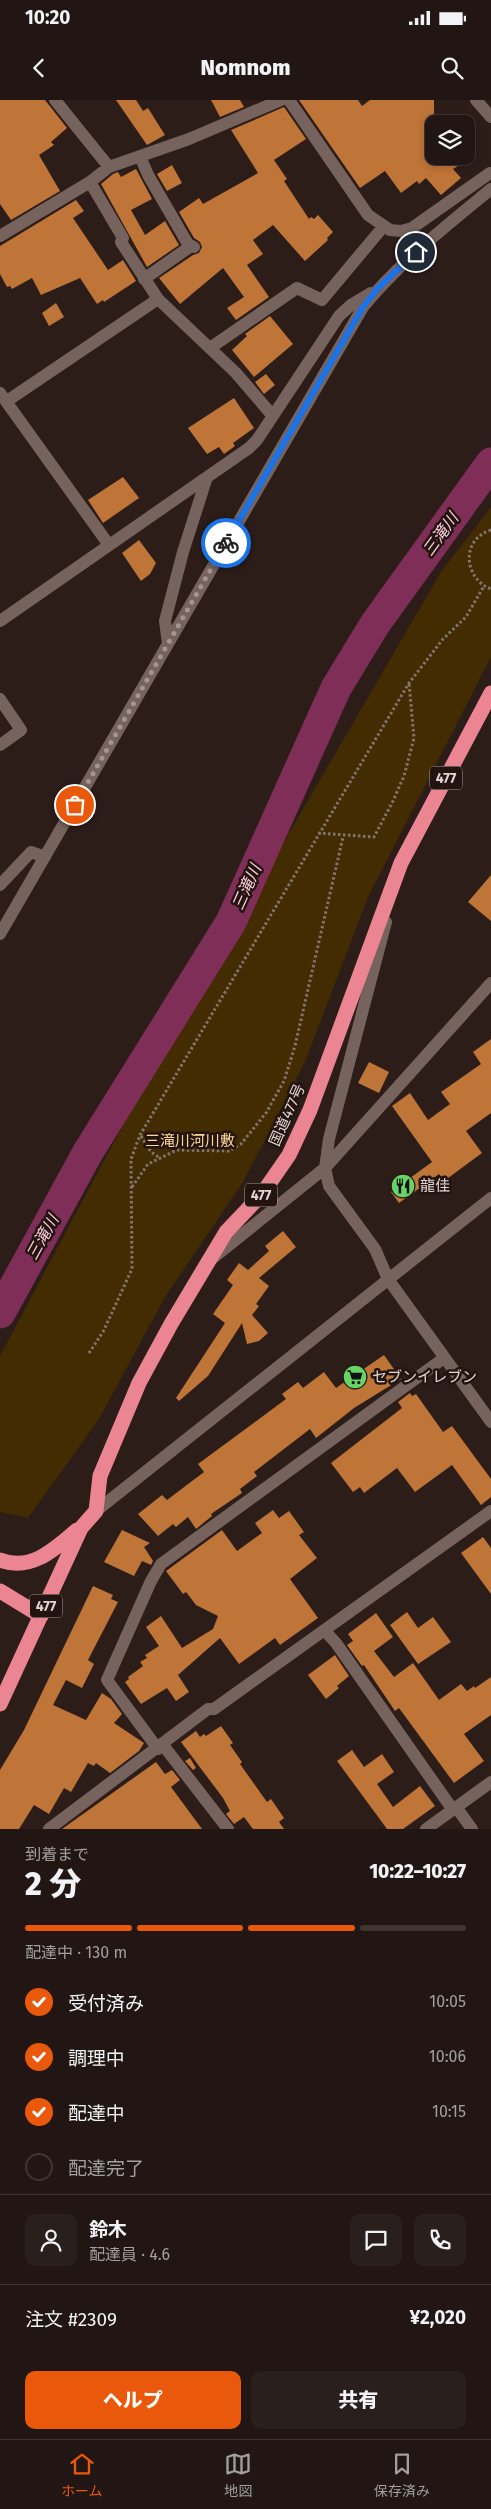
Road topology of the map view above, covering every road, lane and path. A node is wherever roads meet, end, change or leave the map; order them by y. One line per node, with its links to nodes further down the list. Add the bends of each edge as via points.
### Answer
1 (55, 100): 7 (street)
2 (281, 100): 6 (street)
3 (289, 100): 11 (street, via 368,215)
4 (476, 100): 5 (street)
5 (491, 117)
6 (140, 156): 7 (street); 13 (street, via 158,194 188,244 193,246)
7 (109, 167): 9 (street)
8 (490, 172): 11 (street, via 412,228 401,231)
9 (90, 182): 12 (street); 13 (street, via 123,238 120,242)
10 (491, 189): 14 (street, via 429,240)
11 (383, 227): 16 (street, via 322,300 297,288)
12 (0, 236)
13 (144, 279): 15 (street)
14 (377, 289): 18 (street, via 338,316); 25 (street, via 360,312)
15 (158, 299): 16 (street); 17 (street)
16 (210, 348): 18 (street)
17 (3, 397): 21 (street)
18 (272, 416): 19 (street, via 249,448)
19 (207, 477): 21 (street); 25 (street, via 165,621)
20 (491, 530): 22 (path, via 480,535 469,552 471,571)
21 (109, 545): 24 (street)
22 (484, 586): 23 (path); 26 (path, via 466,617 442,639)
23 (491, 589)
24 (0, 621)
25 (168, 644): 32 (street)
26 (409, 683): 30 (path); 31 (path, via 414,738 394,802 374,836)
27 (491, 693): 33 (highway, 国道477号 / 477)
28 (0, 699): 29 (street, via 21,730)
29 (0, 745)
30 (318, 834): 31 (path); 37 (path)
31 (343, 836): 38 (path, via 295,1046 284,1081 266,1113 241,1144 228,1151 177,1150)
32 (45, 857): 34 (street, via 31,852); 35 (street)
33 (401, 863): 39 (street, via 329,1139); 42 (highway, 国道477号 / 477, via 310,1110 289,1155 262,1194 226,1232)
34 (0, 885)
35 (0, 934)
36 (491, 983): 39 (street)
37 (140, 1135): 38 (path, via 151,1152); 40 (path, via 131,1160)
38 (160, 1158): 40 (path, via 148,1164)
39 (325, 1168): 42 (street); 43 (street, via 329,1186 375,1249)
40 (132, 1187): 44 (path, via 132,1269 103,1332)
41 (491, 1198): 43 (street)
42 (208, 1262): 47 (highway, 国道477号 / 477, via 140,1383 100,1476)
43 (388, 1279): 45 (street); 47 (street)
44 (90, 1352)
45 (444, 1358): 46 (street); 55 (street, via 161,1564 106,1680)
46 (490, 1418)
47 (96, 1511): 49 (highway, 477)
48 (491, 1511): 53 (street)
49 (80, 1528): 50 (highway, 477, via 43,1557 18,1565); 52 (highway, 477)
50 (0, 1560)
51 (0, 1591): 52 (highway, 477)
52 (41, 1616): 54 (highway, 477)
53 (324, 1630): 55 (street, via 214,1709 208,1709); 57 (street, via 336,1642)
54 (0, 1704)
55 (161, 1747): 58 (street); 59 (street)
56 (491, 1782): 57 (street)
57 (455, 1808): 60 (street); 61 (street)
58 (49, 1829)
59 (228, 1829)
60 (426, 1829)
61 (472, 1829)

